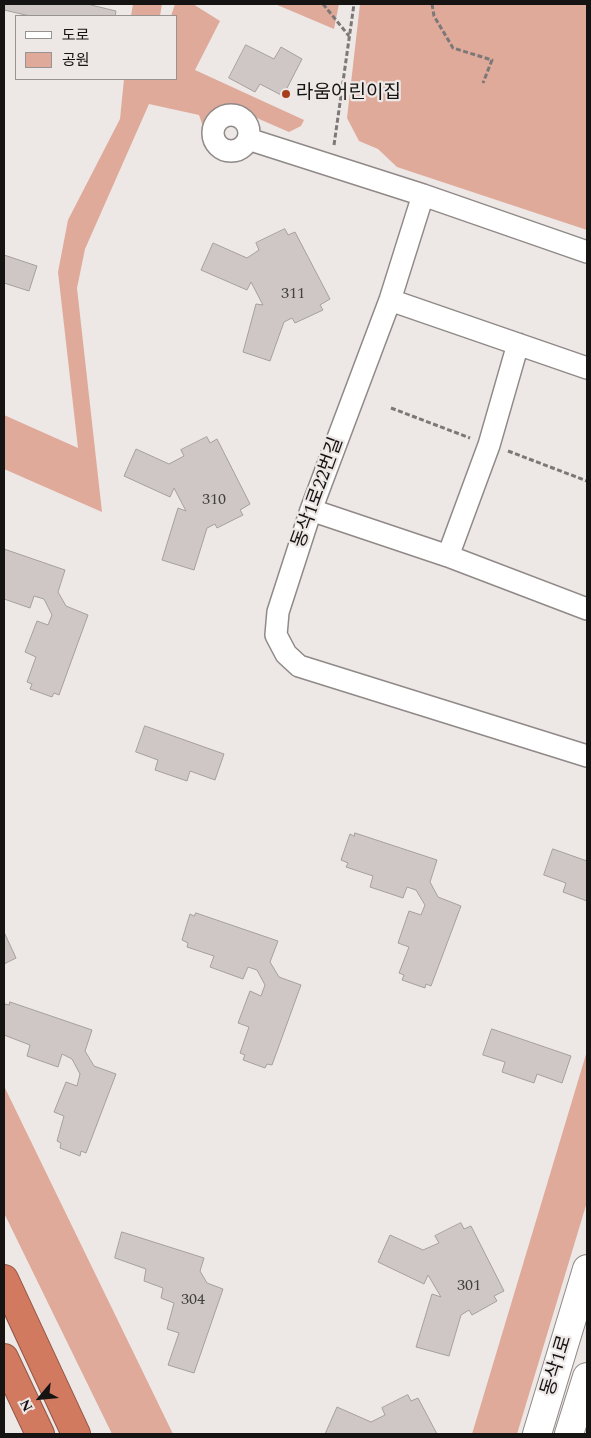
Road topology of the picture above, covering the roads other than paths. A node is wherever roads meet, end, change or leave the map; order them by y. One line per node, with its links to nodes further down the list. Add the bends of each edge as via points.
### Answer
1 (248, 139): 2 (street)
2 (424, 195): 3 (street); 4 (street, 동삭1로22번길)
3 (587, 252)
4 (390, 300): 5 (street); 7 (street, 동삭1로22번길)
5 (518, 344): 6 (street); 8 (street, via 489,445)
6 (587, 368)
7 (311, 510): 8 (street); 10 (street, 동삭1로22번길, via 278,612 276,635 286,654 300,666)
8 (448, 556): 9 (street)
9 (587, 609)
10 (587, 756)
11 (587, 1268): 17 (street, 동삭1로)
12 (4, 1279): 16 (highway)
13 (4, 1358): 15 (highway)
14 (587, 1377): 18 (street, 동삭1로)
15 (40, 1434)
16 (76, 1434)
17 (537, 1434)
18 (569, 1434)

